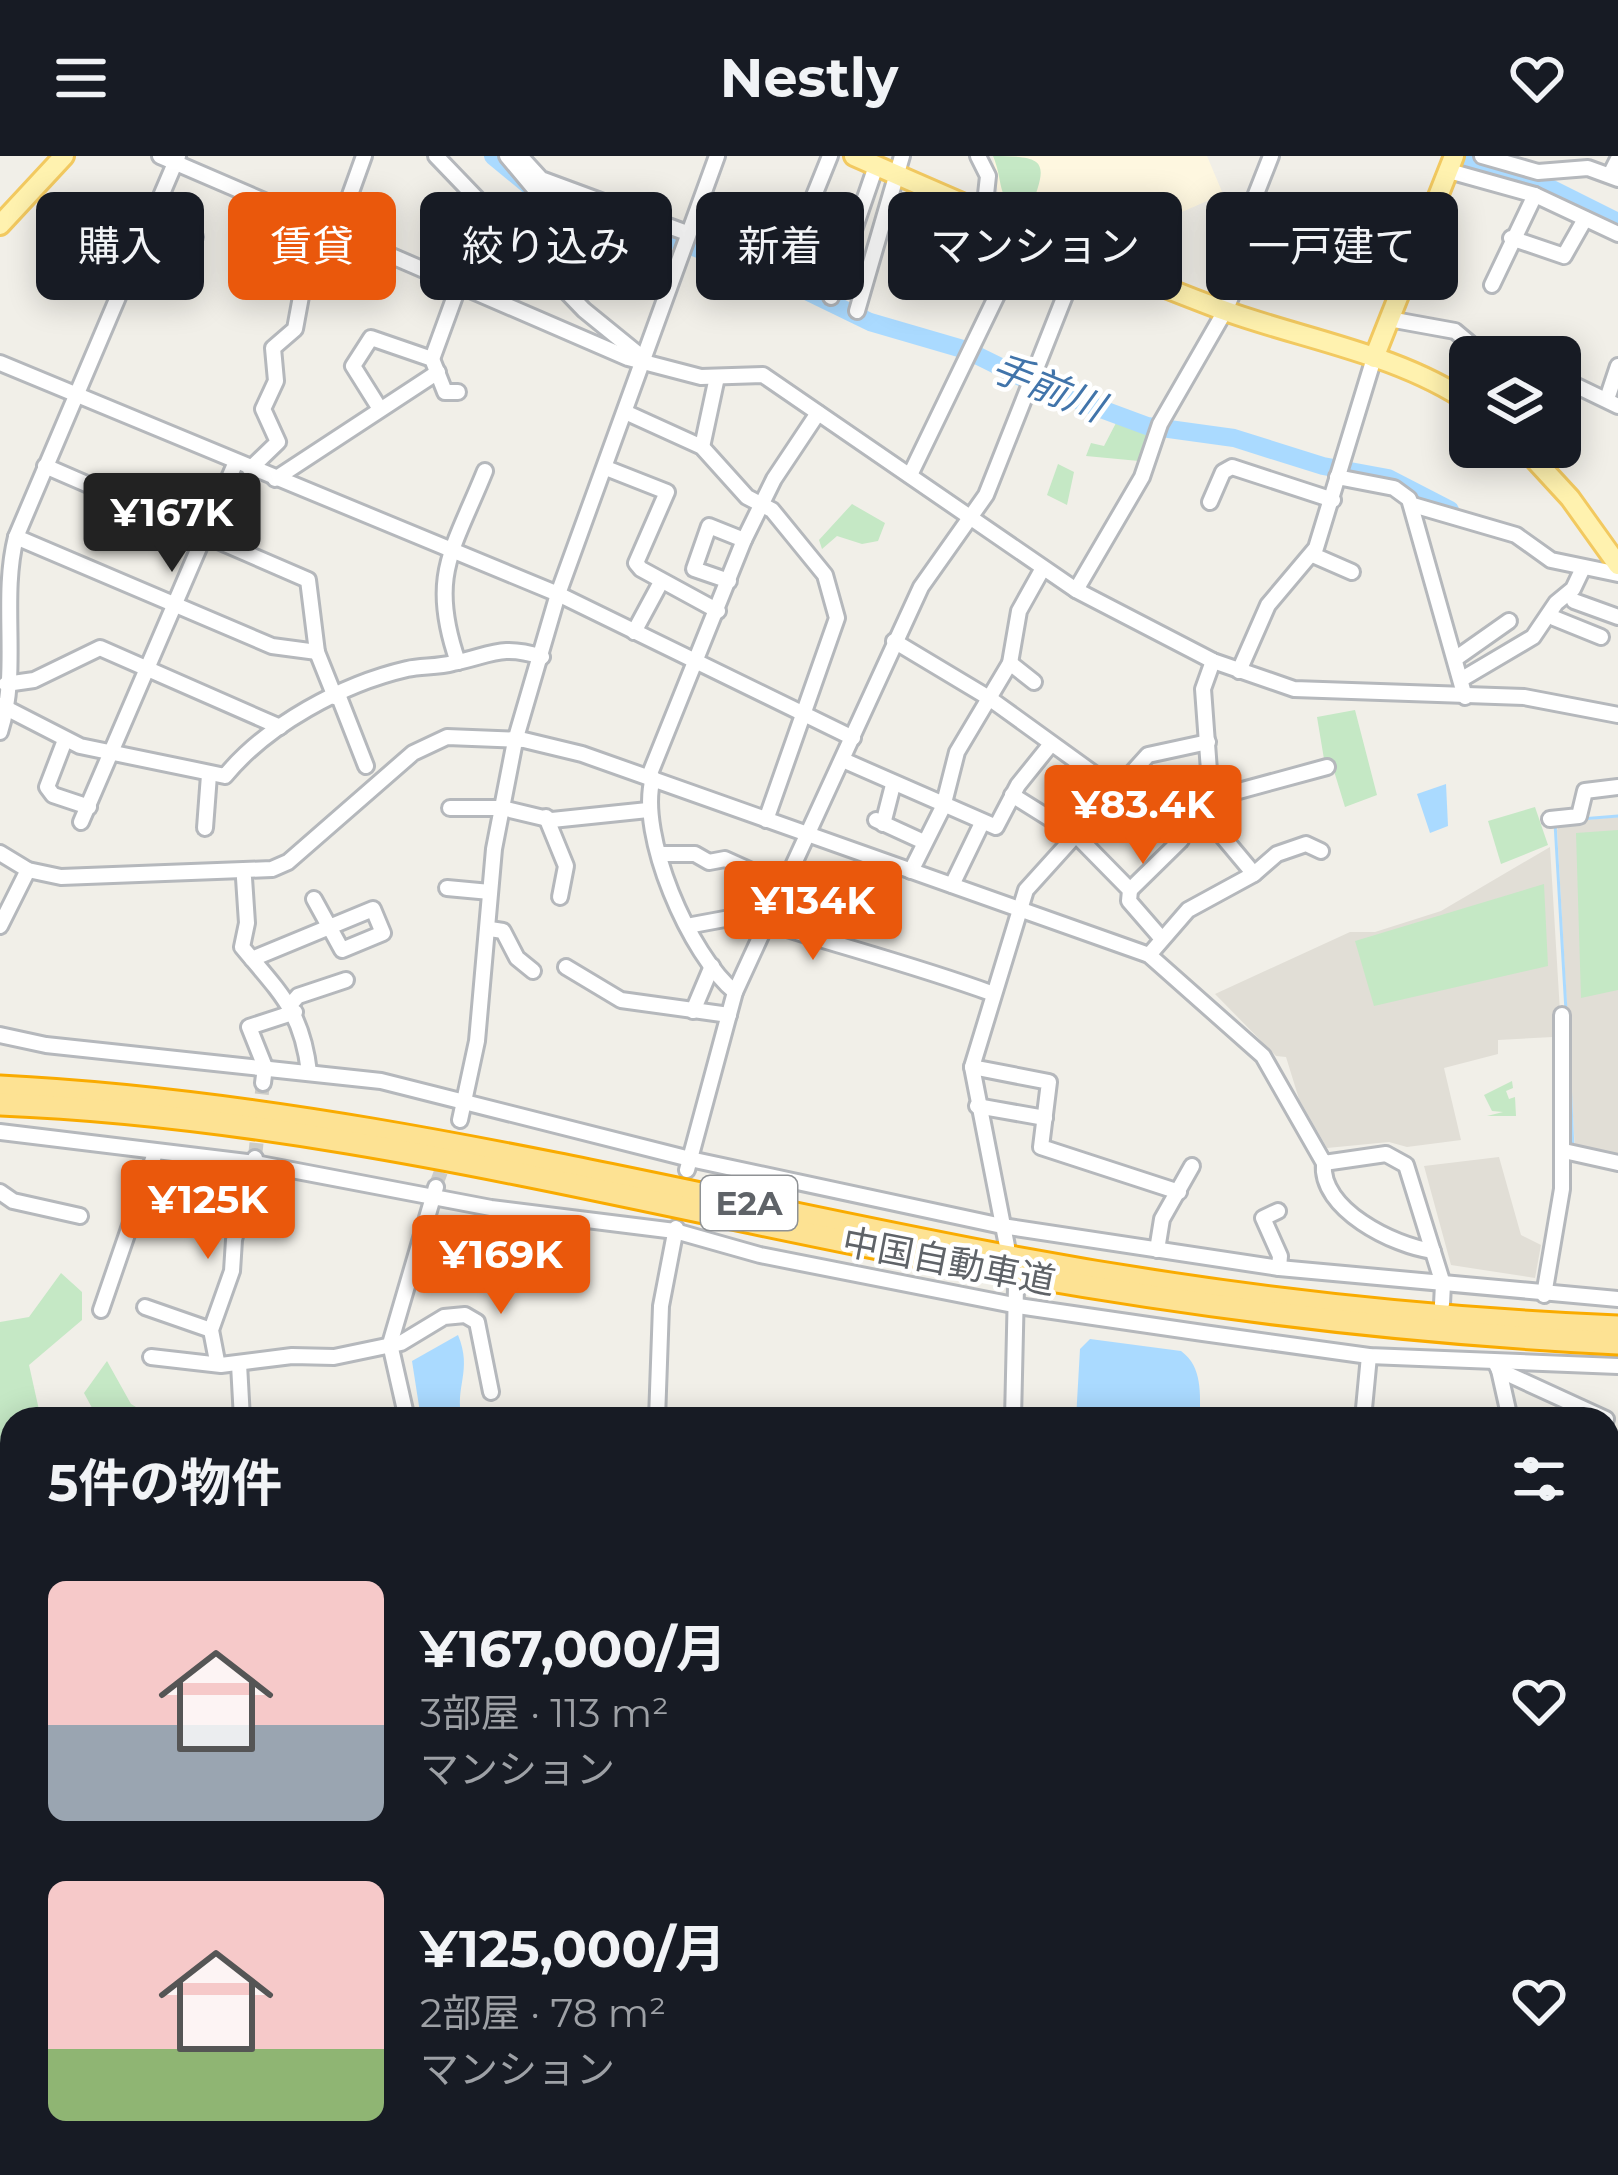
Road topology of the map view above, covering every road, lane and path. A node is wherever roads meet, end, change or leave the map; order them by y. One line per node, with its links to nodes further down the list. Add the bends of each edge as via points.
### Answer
1 (64, 156): 30 (main road)
2 (160, 156): 13 (street)
3 (364, 156): 21 (street)
4 (436, 156): 22 (street)
5 (507, 156): 23 (street)
6 (520, 156): 31 (street, via 541,179)
7 (716, 156): 31 (street)
8 (830, 156): 24 (street)
9 (854, 156): 17 (main road)
10 (978, 156): 26 (street)
11 (1271, 156): 44 (street, via 1245,222 1247,260)
12 (1482, 156): 18 (street, via 1538,172 1588,168)
13 (177, 159): 19 (street); 20 (street)
14 (1618, 159): 18 (street)
15 (1451, 164): 27 (street); 46 (main road)
16 (900, 165): 17 (main road); 25 (main road); 45 (street)
17 (876, 166): 28 (street)
18 (1614, 177)
19 (165, 192)
20 (250, 192)
21 (351, 192)
22 (470, 192)
23 (542, 192)
24 (815, 192)
25 (947, 192)
26 (986, 192)
27 (1535, 195): 29 (street); 33 (street)
28 (864, 201)
29 (1586, 219): 32 (street); 33 (street, via 1564,256)
30 (0, 226)
31 (687, 233): 49 (street)
32 (1618, 234)
33 (1511, 238): 34 (street)
34 (1492, 285)
35 (1182, 294): 44 (main road)
36 (119, 300): 58 (street)
37 (300, 300): 65 (street, via 290,338 272,348 276,381 263,409 278,442)
38 (455, 300): 52 (street)
39 (493, 300): 48 (street)
40 (574, 300): 43 (street)
41 (994, 300): 70 (street)
42 (1063, 300): 76 (street)
43 (584, 310): 48 (street); 49 (street)
44 (1225, 310): 50 (main road); 89 (street)
45 (857, 311)
46 (1389, 320): 47 (street); 50 (main road)
47 (1460, 336)
48 (578, 337): 49 (street)
49 (644, 358): 54 (street); 61 (street)
50 (1374, 358): 57 (main road); 69 (street)
51 (0, 363): 58 (street)
52 (435, 366): 56 (street, via 445,392); 60 (street); 60 (street, via 366,340 353,367)
53 (1618, 366): 59 (street)
54 (716, 376): 62 (street, via 763,375); 63 (street)
55 (1581, 388): 59 (street)
56 (458, 392)
57 (1449, 393)
58 (77, 396): 64 (street); 65 (street)
59 (1612, 402)
60 (380, 409): 71 (street)
61 (625, 412): 63 (street); 66 (street)
62 (818, 413): 70 (street); 74 (street)
63 (702, 447): 74 (street)
64 (45, 466): 77 (street); 78 (street)
65 (243, 467): 71 (street); 77 (street)
66 (606, 468): 88 (street, via 668,492 636,563); 90 (street)
67 (1542, 468): 82 (main road)
68 (485, 471): 80 (street)
69 (1339, 471): 72 (street); 75 (street, via 1394,488)
70 (911, 473): 76 (street)
71 (275, 479): 80 (street)
72 (1333, 500): 73 (street, via 1232,466); 81 (street)
73 (1210, 502)
74 (761, 505): 79 (street); 115 (street, via 818,561 837,618)
75 (1413, 505): 84 (street, via 1516,536); 101 (street)
76 (969, 520): 83 (street); 98 (street)
77 (206, 534): 92 (street); 99 (street, via 308,580)
78 (16, 537): 92 (street); 110 (street, via 6,568)
79 (744, 540): 87 (street); 87 (street, via 709,526 694,568)
80 (450, 553): 90 (street); 104 (street, via 441,584)
81 (1313, 555): 85 (street); 107 (street, via 1268,605)
82 (1618, 565)
83 (1043, 568): 89 (street); 105 (street, via 1019,611)
84 (1583, 568): 86 (street); 108 (street, via 1533,638)
85 (1352, 572)
86 (1618, 574)
87 (729, 581): 93 (street)
88 (661, 582): 93 (street); 97 (street)
89 (1076, 590): 103 (street)
90 (558, 594): 97 (street); 100 (street)
91 (1574, 601): 94 (street)
92 (175, 603): 99 (street, via 272,646); 106 (street)
93 (718, 610): 102 (street)
94 (1616, 617): 95 (street, via 1599,642)
95 (1554, 618)
96 (1509, 621): 101 (street)
97 (634, 632): 102 (street)
98 (894, 641): 113 (street); 119 (street)
99 (317, 652): 111 (street)
100 (542, 657): 104 (street, via 508,647); 121 (street)
101 (1455, 659): 108 (street)
102 (699, 660): 115 (street); 129 (street)
103 (1213, 661): 107 (street); 122 (street, via 1203,689)
104 (458, 662): 111 (street, via 402,670)
105 (1010, 663): 109 (street); 113 (street)
106 (148, 668): 110 (street, via 100,648 34,680); 117 (street); 124 (street)
107 (1239, 671): 112 (street, via 1314,692)
108 (1462, 680): 112 (street)
109 (1034, 682)
110 (6, 684): 114 (street)
111 (337, 697): 117 (street); 126 (street)
112 (1465, 697): 116 (street, via 1524,697)
113 (989, 698): 123 (street); 135 (street, via 957,752)
114 (3, 706): 118 (street); 120 (street)
115 (806, 713): 119 (street); 142 (street)
116 (1618, 715)
117 (280, 727): 128 (street, via 225,776)
118 (0, 732)
119 (853, 738): 125 (street)
120 (65, 740): 124 (street); 136 (street, via 47,788)
121 (515, 741): 129 (street); 138 (street); 153 (street, via 464,736 428,745 272,869 61,878)
122 (1208, 742): 132 (street, via 1148,755); 134 (street)
123 (1051, 744): 132 (street); 133 (street)
124 (111, 751): 128 (street); 136 (street)
125 (843, 760): 130 (street); 146 (street)
126 (365, 766)
127 (1327, 767): 134 (street)
128 (208, 775): 145 (street)
129 (651, 777): 139 (street); 142 (street)
130 (893, 785): 135 (street); 149 (street, via 880,822)
131 (1618, 787): 141 (street, via 1585,791 1580,816)
132 (1115, 789): 147 (street)
133 (1012, 795): 144 (street, via 995,827); 147 (street)
134 (1213, 798): 155 (street, via 1219,837)
135 (943, 806): 144 (street); 149 (street)
136 (89, 807): 143 (street)
137 (450, 808): 138 (street)
138 (502, 808): 140 (street); 161 (street)
139 (648, 810): 140 (street); 152 (street)
140 (546, 817): 162 (street, via 566,866)
141 (1550, 819)
142 (766, 820): 146 (street)
143 (81, 822)
144 (982, 823): 158 (street)
145 (205, 828)
146 (806, 836): 154 (street); 167 (street)
147 (1076, 836): 160 (street); 164 (street, via 1026,890)
148 (1181, 840): 160 (street)
149 (923, 842): 154 (street)
150 (1322, 851): 155 (street, via 1306,844)
151 (0, 853): 153 (street)
152 (661, 854): 157 (street, via 724,859); 166 (street)
153 (28, 870): 165 (street)
154 (911, 871): 158 (street)
155 (1254, 874): 169 (street, via 1188,910)
156 (244, 878): 171 (street, via 242,947)
157 (771, 880)
158 (952, 885): 164 (street)
159 (447, 888): 161 (street)
160 (1130, 890): 169 (street, via 1129,901)
161 (490, 892): 168 (street)
162 (560, 897)
163 (314, 899): 171 (street, via 331,926)
164 (1020, 910): 170 (street); 177 (street)
165 (0, 926)
166 (687, 926): 167 (street, via 730,918); 172 (street)
167 (765, 928): 176 (street); 177 (street, via 876,952)
168 (490, 929): 174 (street, via 503,931); 187 (street)
169 (1162, 939): 170 (street)
170 (1149, 955): 196 (street, via 1251,1043)
171 (252, 959): 178 (street)
172 (712, 966): 176 (street); 179 (street)
173 (566, 967): 179 (street, via 621,1000)
174 (533, 970)
175 (346, 980): 178 (street, via 298,996)
176 (735, 992): 180 (street)
177 (992, 992): 183 (street)
178 (293, 1008): 184 (street); 185 (street, via 249,1027)
179 (693, 1011): 180 (street)
180 (729, 1015): 198 (street)
181 (1562, 1016): 193 (street)
182 (0, 1035): 185 (street)
183 (973, 1067): 189 (street); 190 (street, via 1049,1082)
184 (309, 1072): 185 (street); 187 (street)
185 (264, 1075)
186 (0, 1088): 219 (highway, 中国自動車道 / E2A, via 316,1117 994,1254)
187 (467, 1102): 191 (street); 198 (street)
188 (0, 1104): 219 (highway, 中国自動車道 / E2A, via 271,1126 1038,1279 1329,1322)
189 (977, 1106): 190 (street); 205 (street)
190 (1045, 1118): 202 (street, via 1041,1147)
191 (460, 1120)
192 (0, 1132): 194 (street)
193 (1564, 1151): 197 (street); 213 (street)
194 (155, 1153): 195 (street); 218 (street)
195 (255, 1160): 200 (street, via 369,1187); 220 (street)
196 (1324, 1163): 209 (street, via 1324,1184 1341,1204 1414,1249); 209 (street, via 1396,1156 1413,1176)
197 (1618, 1163)
198 (689, 1164): 205 (street)
199 (1192, 1166): 202 (street)
200 (435, 1190): 206 (street, via 491,1208); 222 (street)
201 (0, 1192): 204 (street)
202 (1179, 1192): 208 (street, via 1162,1219)
203 (1278, 1211): 210 (street, via 1263,1218)
204 (80, 1216)
205 (1002, 1226): 207 (street); 208 (street)
206 (676, 1228): 216 (street, via 760,1255); 232 (street)
207 (1007, 1246)
208 (1157, 1250): 210 (street)
209 (1433, 1251): 211 (street)
210 (1279, 1268): 211 (street)
211 (1443, 1284): 213 (street); 215 (street)
212 (1016, 1287): 216 (street)
213 (1544, 1295): 214 (street)
214 (1618, 1299)
215 (1442, 1304)
216 (1018, 1306): 223 (street); 233 (street)
217 (145, 1307): 220 (street)
218 (101, 1310)
219 (1497, 1328): 221 (highway, 中国自動車道 / E2A)
220 (211, 1330): 225 (street)
221 (1607, 1334)
222 (390, 1344): 226 (street); 229 (street, via 444,1316 465,1315 477,1322); 231 (street)
223 (1370, 1356): 227 (street, via 1439,1352); 234 (street)
224 (152, 1357): 225 (street)
225 (217, 1361): 226 (street)
226 (239, 1364): 230 (street)
227 (1497, 1366): 228 (street); 235 (street); 236 (street)
228 (1618, 1366)
229 (491, 1392)
230 (241, 1407)
231 (404, 1407)
232 (658, 1407)
233 (1014, 1407)
234 (1364, 1407)
235 (1507, 1407)
236 (1582, 1407)

